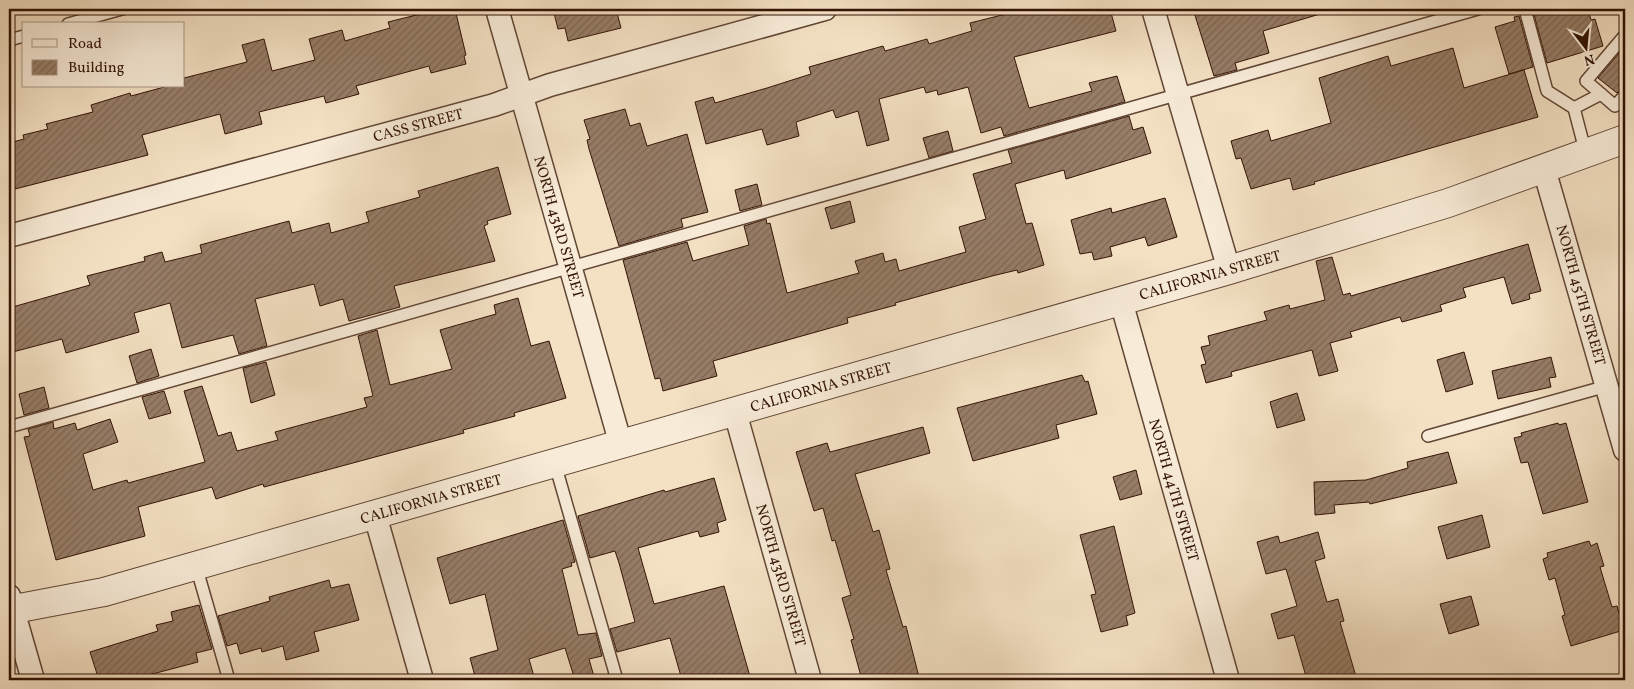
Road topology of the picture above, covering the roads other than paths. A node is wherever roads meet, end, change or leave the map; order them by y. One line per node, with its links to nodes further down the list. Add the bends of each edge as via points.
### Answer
1 (122, 9): 7 (lane)
2 (497, 9): 13 (street, NORTH 43RD STREET)
3 (825, 9): 13 (street, CASS STREET)
4 (1153, 9): 14 (street)
5 (1478, 9): 14 (lane)
6 (1525, 9): 15 (lane, via 1547,92)
7 (75, 22)
8 (22, 37): 10 (lane)
9 (1625, 37): 11 (lane, via 1586,81)
10 (9, 40)
11 (1601, 94): 12 (lane, via 1615,106); 15 (lane)
12 (1625, 94)
13 (522, 95): 19 (street, CASS STREET); 20 (street, NORTH 43RD STREET)
14 (1178, 95): 20 (lane); 21 (street)
15 (1574, 108): 17 (lane)
16 (1625, 139): 17 (street, CALIFORNIA STREET)
17 (1586, 154): 18 (street, CALIFORNIA STREET)
18 (1544, 169): 21 (street, CALIFORNIA STREET, via 1402,218); 23 (street, NORTH 45TH STREET)
19 (9, 236)
20 (571, 268): 25 (lane); 27 (street, NORTH 43RD STREET)
21 (1228, 270): 22 (street, CALIFORNIA STREET)
22 (1121, 301): 24 (street, CALIFORNIA STREET); 38 (street, NORTH 44TH STREET)
23 (1607, 386): 26 (lane); 28 (street, NORTH 45TH STREET)
24 (735, 412): 27 (street, CALIFORNIA STREET); 37 (street, NORTH 43RD STREET)
25 (9, 427)
26 (1428, 436)
27 (621, 445): 29 (street, CALIFORNIA STREET)
28 (1625, 450)
29 (555, 464): 30 (street, CALIFORNIA STREET); 36 (lane)
30 (375, 515): 31 (street, CALIFORNIA STREET); 35 (street)
31 (196, 566): 32 (street, CALIFORNIA STREET, via 104,592); 34 (lane)
32 (10, 605): 33 (street)
33 (33, 680)
34 (229, 680)
35 (422, 680)
36 (617, 680)
37 (810, 680)
38 (1228, 680)

